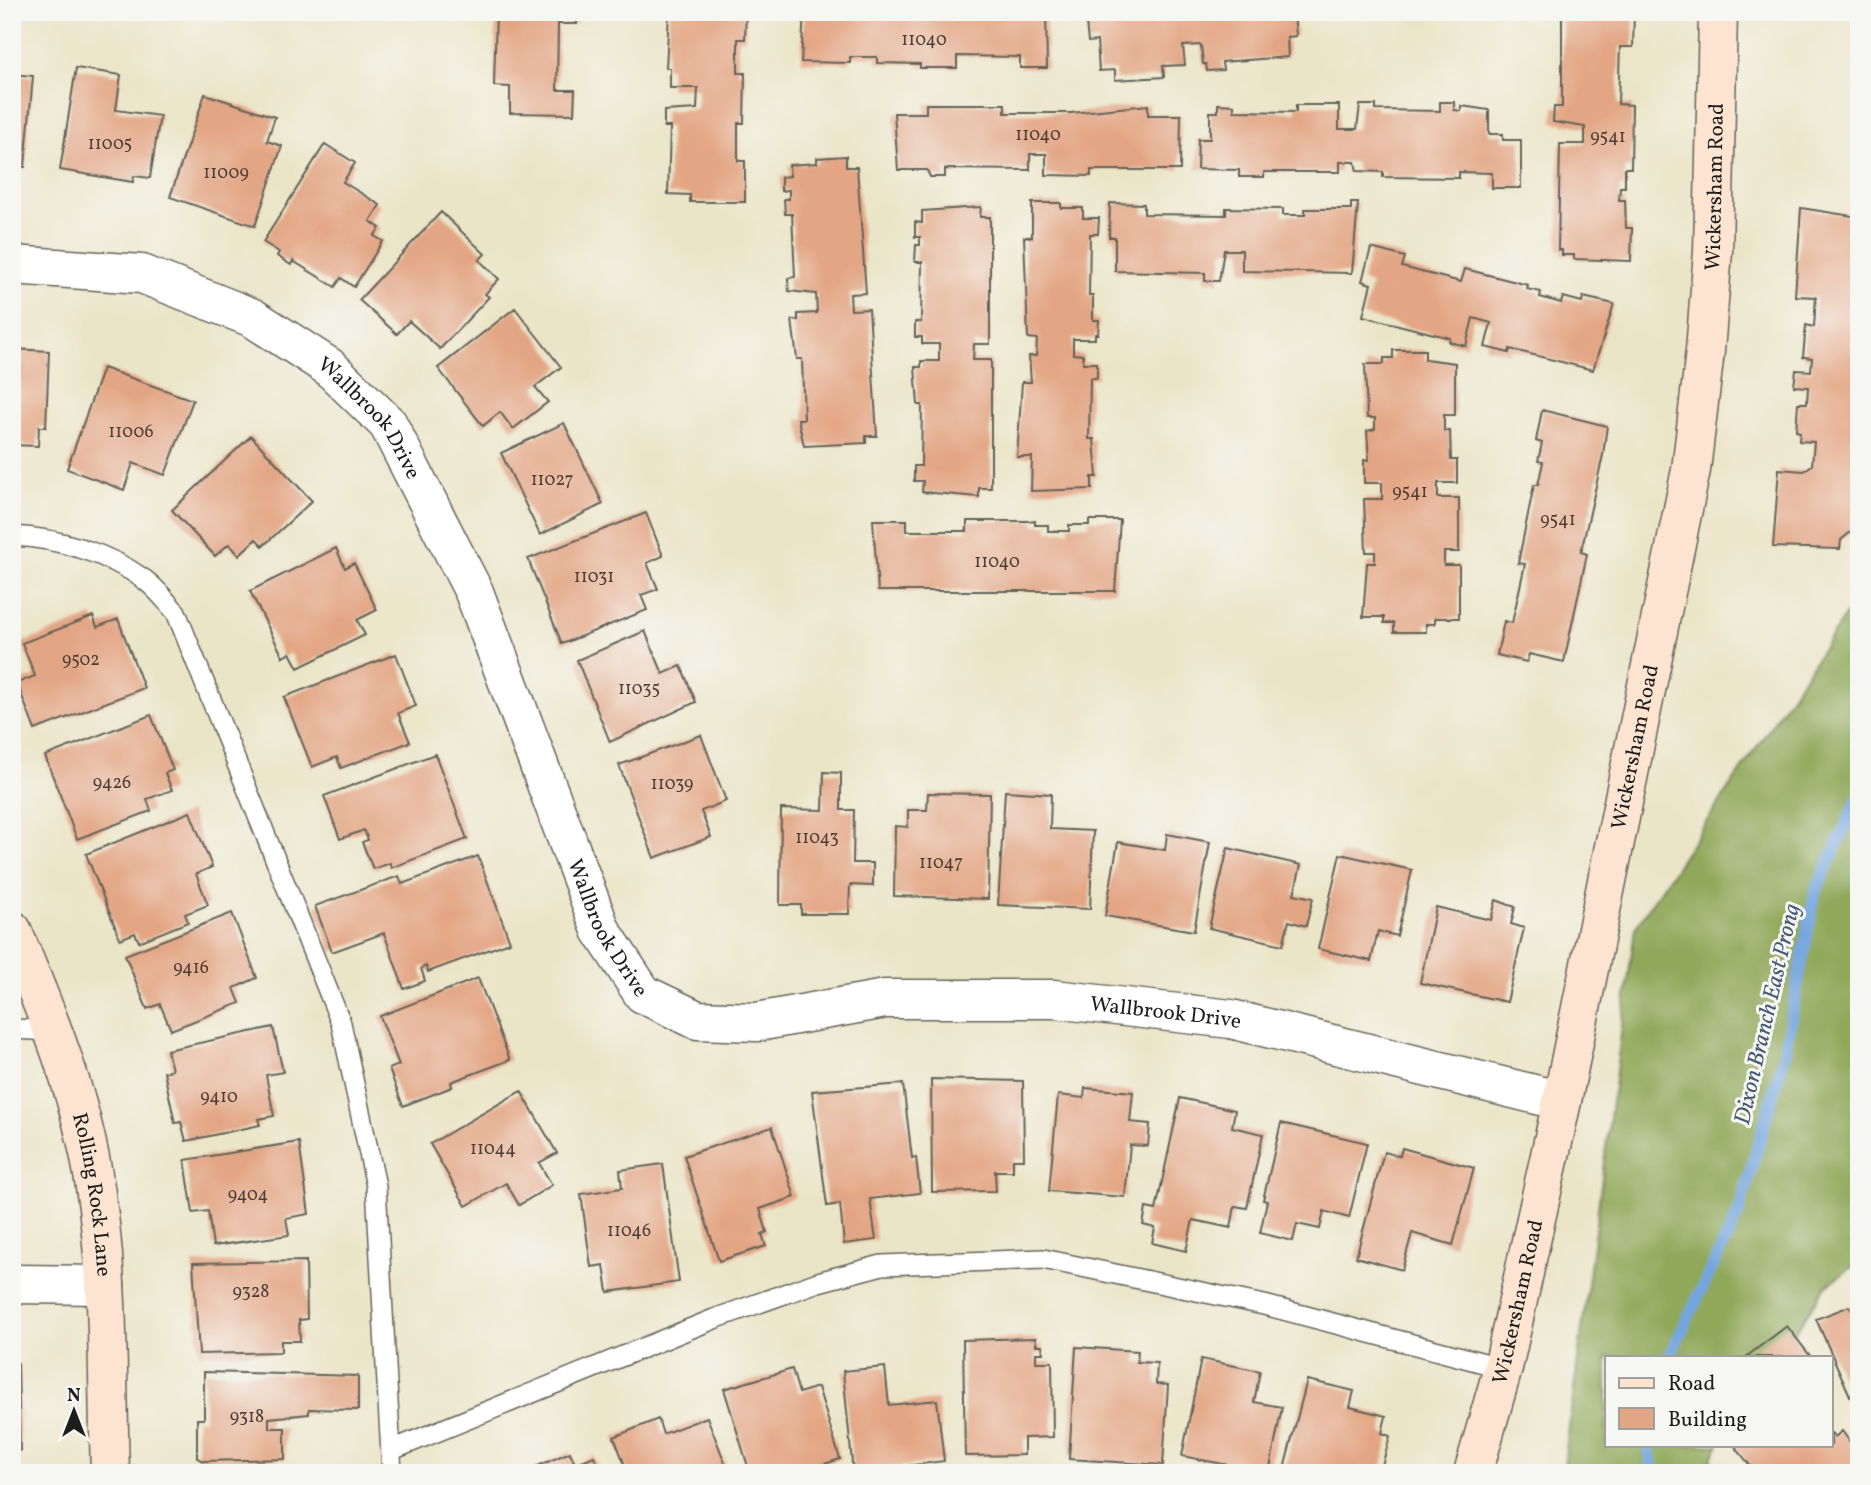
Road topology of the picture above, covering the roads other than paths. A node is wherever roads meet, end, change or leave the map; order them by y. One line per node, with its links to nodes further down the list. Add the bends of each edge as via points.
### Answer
1 (1718, 12): 7 (street, Wickersham Road, via 1713,251 1691,470)
2 (12, 265): 7 (street, Wallbrook Drive, via 142,274 253,318 329,367 388,424 474,592 601,930 643,994 697,1020 757,1022 885,999 1054,999 1231,1019)
3 (12, 536): 11 (lane, via 90,550 146,580 176,611 341,1023 376,1186)
4 (12, 930): 6 (street, Rolling Rock Lane)
5 (12, 1029): 6 (lane)
6 (54, 1031): 9 (street, Rolling Rock Lane, via 95,1186)
7 (1562, 1101): 10 (street, Wickersham Road)
8 (12, 1284): 9 (street)
9 (105, 1285): 12 (street, Rolling Rock Lane)
10 (1503, 1368): 11 (lane, via 1264,1305 1043,1259 883,1265 714,1318); 14 (street, Wickersham Road)
11 (393, 1450): 13 (lane)
12 (110, 1473)
13 (392, 1473)
14 (1473, 1473)

